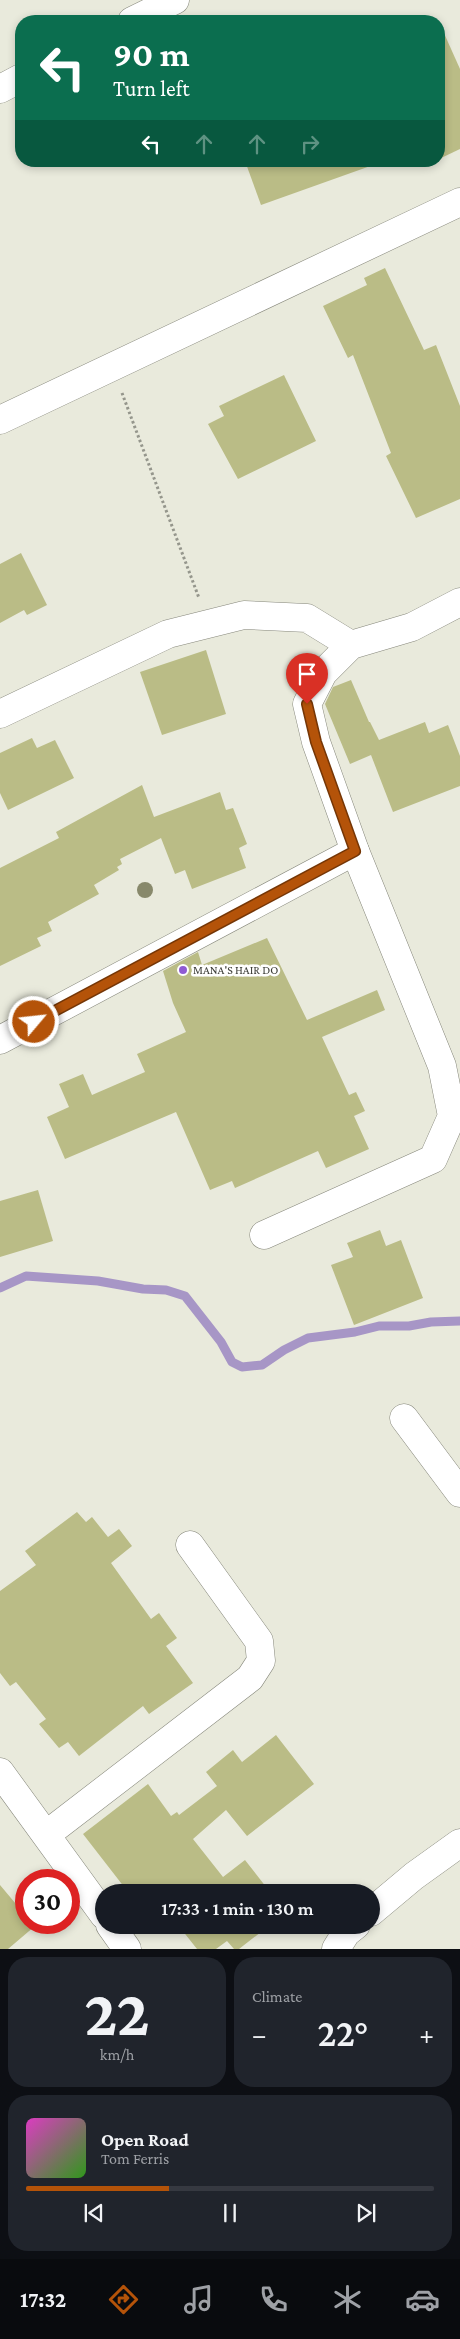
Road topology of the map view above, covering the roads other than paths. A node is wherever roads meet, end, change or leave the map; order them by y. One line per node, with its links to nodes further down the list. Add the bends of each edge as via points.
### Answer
1 (175, 0): 2 (street)
2 (144, 15)
3 (15, 81): 4 (street)
4 (0, 89)
5 (460, 202): 6 (street)
6 (0, 420)
7 (460, 602): 8 (street, via 412,628)
8 (351, 645): 9 (street, via 307,618 244,615 168,634); 10 (street, via 323,673 307,704 316,742)
9 (0, 714)
10 (355, 851): 11 (street); 12 (street, via 442,1066 452,1116 433,1159)
11 (0, 1040)
12 (264, 1235)
13 (404, 1418): 14 (street)
14 (460, 1493)
15 (190, 1545): 17 (street, via 258,1640 261,1661 250,1678)
16 (0, 1772): 17 (street)
17 (47, 1834): 19 (street)
18 (460, 1843): 20 (street)
19 (95, 1902)
20 (380, 1904)
21 (116, 1934): 23 (street)
22 (345, 1934): 24 (street)
23 (127, 1949)
24 (336, 1949)

